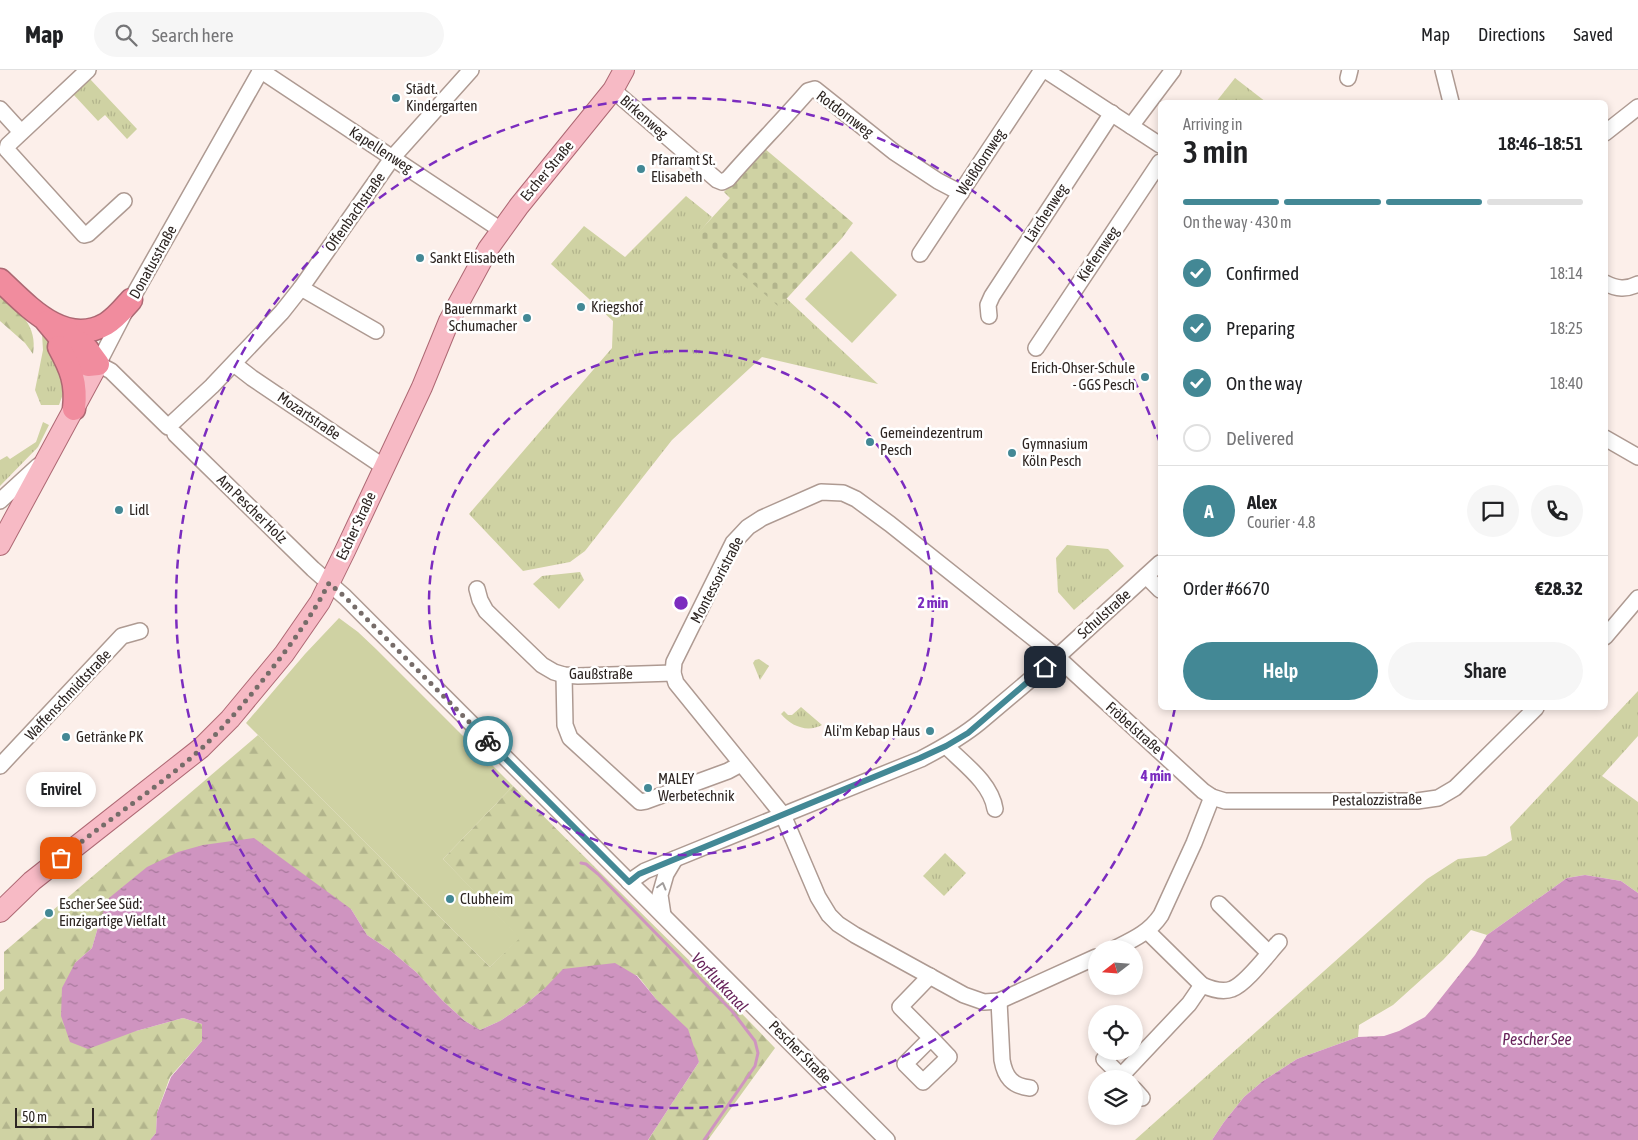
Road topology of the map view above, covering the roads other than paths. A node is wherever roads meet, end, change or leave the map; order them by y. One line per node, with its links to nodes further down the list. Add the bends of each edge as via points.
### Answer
1 (88, 70): 15 (street)
2 (261, 70): 17 (street, Kapellenweg); 28 (street, Donatusstraße)
3 (471, 70): 17 (street, Offenbachstraße)
4 (624, 70): 8 (main road, Escher Straße)
5 (1043, 70): 12 (street); 20 (street, Weißdornweg)
6 (1172, 70): 13 (street)
7 (1443, 70): 9 (street)
8 (613, 90): 19 (street, Birkenweg); 22 (main road, Escher Straße)
9 (1450, 100)
10 (1638, 107): 14 (street)
11 (0, 109): 15 (street)
12 (1112, 113): 13 (street); 29 (street, Lärchenweg, via 992,296 988,305)
13 (1131, 126): 16 (street)
14 (1608, 131)
15 (21, 132): 21 (street, via 8,145 7,152 84,235)
16 (1158, 144)
17 (393, 157): 22 (street, Kapellenweg); 27 (street, Offenbachstraße)
18 (1158, 165): 33 (street, Kiefernweg)
19 (722, 182): 20 (street, Rotdornweg, via 728,180 808,91 815,89 902,157)
20 (961, 193): 23 (street, Weißdornweg)
21 (124, 201)
22 (501, 230): 41 (main road, Escher Straße, via 450,320)
23 (920, 254)
24 (0, 280): 30 (highway)
25 (1638, 284): 26 (street, via 1625,289)
26 (1608, 285)
27 (301, 288): 32 (street); 35 (street, Offenbachstraße)
28 (131, 300): 31 (highway, via 109,322 96,329); 34 (street, Donatusstraße)
29 (989, 316)
30 (43, 318): 31 (highway); 34 (highway, via 79,360 88,365); 36 (highway, via 72,374)
31 (63, 329): 34 (highway, via 87,349)
32 (376, 331)
33 (1036, 348)
34 (98, 364): 36 (main road, Donatusstraße); 37 (street, Am Pescher Holz, via 116,376)
35 (234, 364): 37 (street, Offenbachstraße); 41 (street, Mozartstraße)
36 (74, 409): 39 (main road, Donatusstraße)
37 (171, 431): 46 (street, Am Pescher Holz)
38 (1608, 440): 40 (street)
39 (48, 456): 42 (street, Donatusstraße); 43 (main road, Donatusstraße)
40 (1638, 457)
41 (384, 468): 46 (main road, Escher Straße)
42 (0, 501)
43 (1, 541)
44 (1158, 565): 45 (street, Schulstraße)
45 (1146, 576): 47 (street); 52 (street, Schulstraße)
46 (329, 583): 63 (street, Pescher Straße); 65 (main road, Escher Straße, via 320,602 284,654 219,731 170,774 32,881)
47 (1158, 588)
48 (477, 589): 54 (street, Gaußstraße, via 486,611 542,665)
49 (1638, 598): 51 (street)
50 (140, 630): 58 (street, Waffenschmidtstraße, via 122,636)
51 (1608, 633)
52 (1056, 657): 53 (street, Montessoristraße, via 868,507 843,493 821,492 762,518 740,534 674,662); 56 (street, Schulstraße, via 968,733); 59 (street, Fröbelstraße)
53 (673, 673): 54 (street, Gaußstraße); 57 (street, via 676,682)
54 (564, 675): 57 (street, via 565,725 570,738 640,802)
55 (1534, 710): 59 (street, Pestalozzistraße, via 1455,788 1438,798 1417,801 1225,801)
56 (946, 746): 60 (street, via 986,786); 61 (street, Schulstraße)
57 (741, 764): 61 (street)
58 (0, 766)
59 (1212, 798): 67 (street, via 1161,916)
60 (995, 809)
61 (783, 815): 62 (street, Schulstraße); 70 (street, via 829,915 855,935)
62 (675, 859): 63 (street, Schulstraße, via 639,874); 66 (street, one-way to 62, via 660,895 666,874)
63 (629, 882): 66 (street, Pescher Straße)
64 (1219, 904): 71 (street, via 1274,947 1242,983 1232,989 1211,990)
65 (1, 911)
66 (663, 915): 78 (street, Pescher Straße)
67 (1147, 931): 68 (street); 71 (street)
68 (1132, 940)
69 (1088, 961): 72 (street)
70 (930, 976): 72 (street, via 964,995 984,1002); 73 (street, via 900,1007)
71 (1202, 985): 76 (street, via 1189,1004)
72 (999, 1001): 77 (street, via 1004,1069 1010,1080 1020,1087)
73 (931, 1038)
74 (1105, 1060): 75 (street)
75 (1115, 1070)
76 (1128, 1070)
77 (1030, 1088)
78 (888, 1140)

